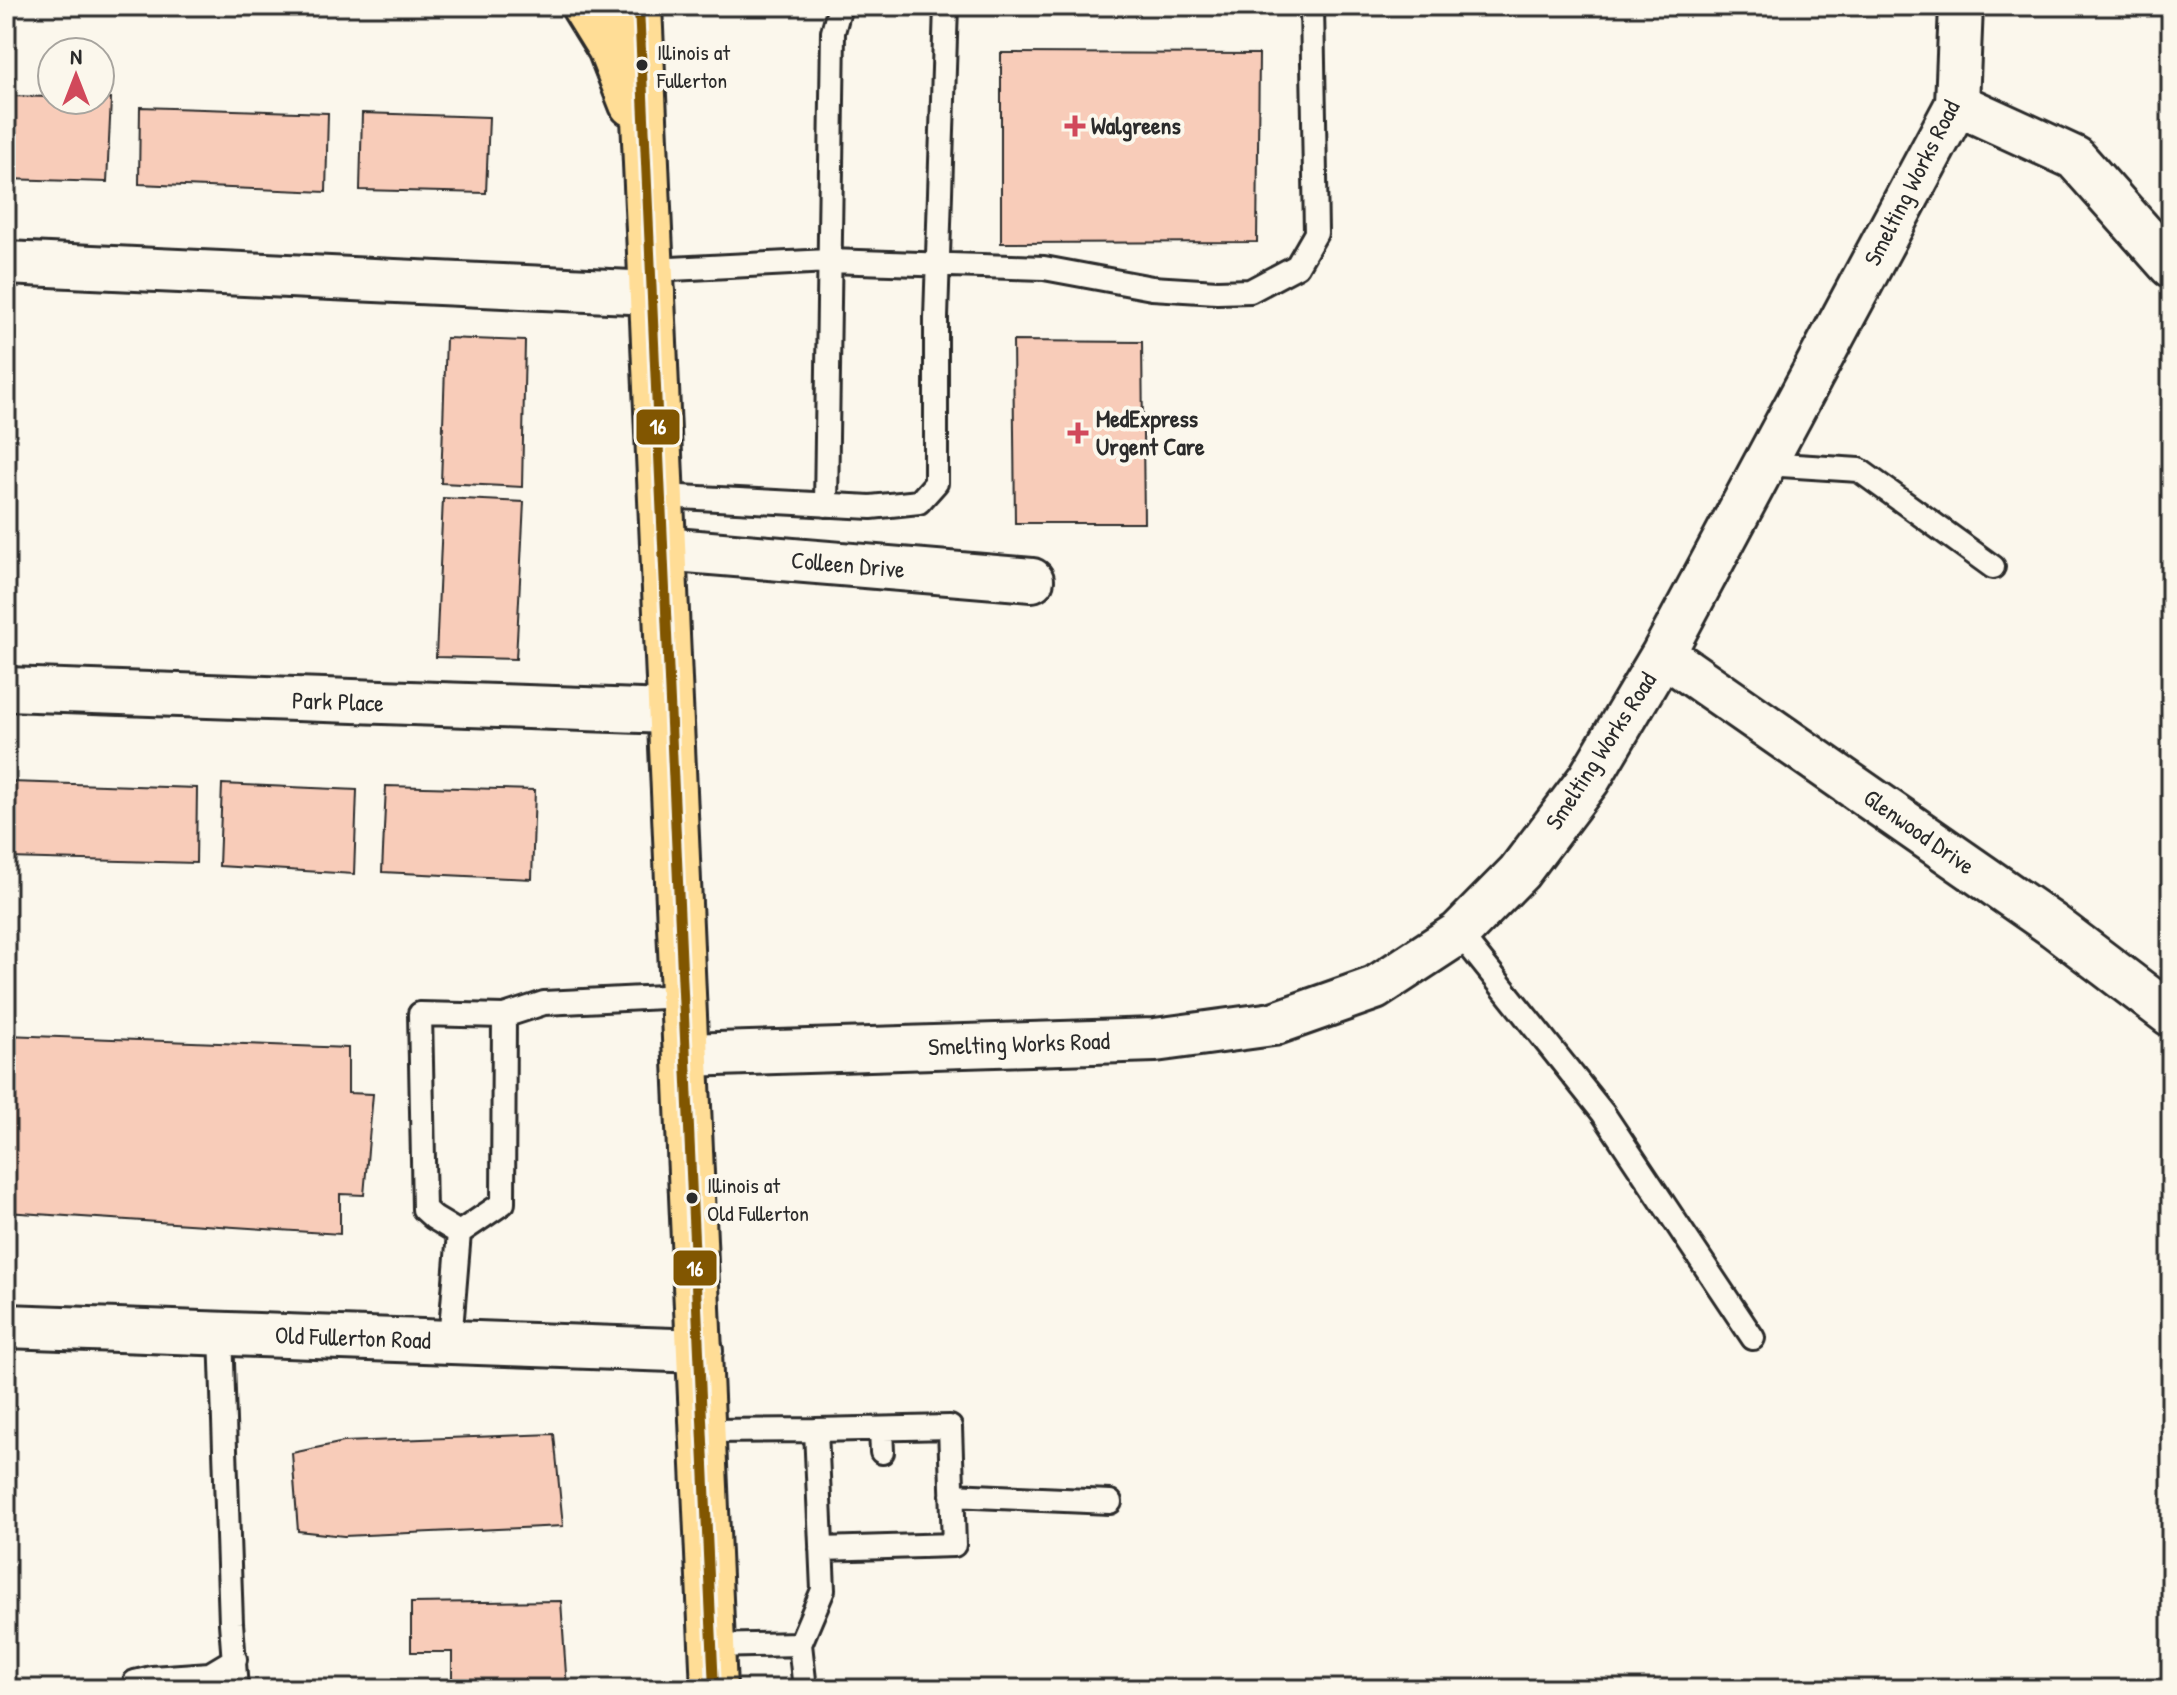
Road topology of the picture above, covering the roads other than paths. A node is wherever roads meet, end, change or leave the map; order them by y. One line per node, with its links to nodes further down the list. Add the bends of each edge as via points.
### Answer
1 (584, 6): 8 (main road, via 610,48)
2 (639, 6): 8 (main road)
3 (840, 6): 9 (lane, via 833,32)
4 (946, 6): 11 (lane)
5 (1312, 6): 11 (lane, via 1316,233 1297,266 1250,291 1217,292 1152,288 1044,268)
6 (1961, 6): 7 (street, Smelting Works Road)
7 (1957, 104): 12 (street, via 2075,158); 14 (street, Smelting Works Road)
8 (645, 140): 13 (main road)
9 (829, 261): 11 (lane); 13 (lane); 16 (lane)
10 (6, 263): 13 (street)
11 (938, 265): 16 (lane, via 936,483 919,502)
12 (2171, 266)
13 (652, 281): 15 (main road)
14 (1765, 464): 18 (lane, via 1859,470); 20 (street, Smelting Works Road)
15 (661, 496): 16 (lane); 17 (main road)
16 (826, 505)
17 (663, 549): 19 (street, Colleen Drive); 22 (main road)
18 (1993, 567)
19 (1032, 580)
20 (1663, 654): 23 (street, Smelting Works Road, via 1589,779 1519,872); 25 (street, Glenwood Drive, via 2054,926)
21 (6, 689): 22 (street, Park Place)
22 (669, 712): 24 (main road)
23 (1459, 933): 27 (street, Smelting Works Road, via 1375,988 1273,1024 1155,1040); 31 (lane, via 1603,1113)
24 (683, 996): 26 (lane, via 544,1003); 27 (main road)
25 (2171, 1015)
26 (504, 1016): 28 (lane, via 503,1203); 28 (lane, via 420,1014 424,1209)
27 (686, 1055): 33 (main road)
28 (459, 1233): 32 (lane)
29 (6, 1326): 30 (street, Old Fullerton Road)
30 (221, 1334): 32 (street, Old Fullerton Road); 43 (lane)
31 (1753, 1338)
32 (450, 1341): 33 (street, Old Fullerton Road)
33 (701, 1351): 36 (main road)
34 (881, 1429): 35 (lane); 37 (lane); 38 (lane, via 950,1427)
35 (816, 1430): 36 (lane); 40 (lane)
36 (704, 1431): 42 (main road)
37 (882, 1452)
38 (952, 1495): 39 (lane); 40 (lane, via 954,1545 885,1538)
39 (1110, 1502)
40 (821, 1549): 41 (lane, via 823,1590)
41 (800, 1644): 42 (lane); 47 (lane)
42 (712, 1646): 46 (main road)
43 (235, 1659): 44 (lane, via 210,1674 152,1678 135,1682); 45 (lane)
44 (134, 1689)
45 (236, 1689)
46 (714, 1689)
47 (805, 1689)

